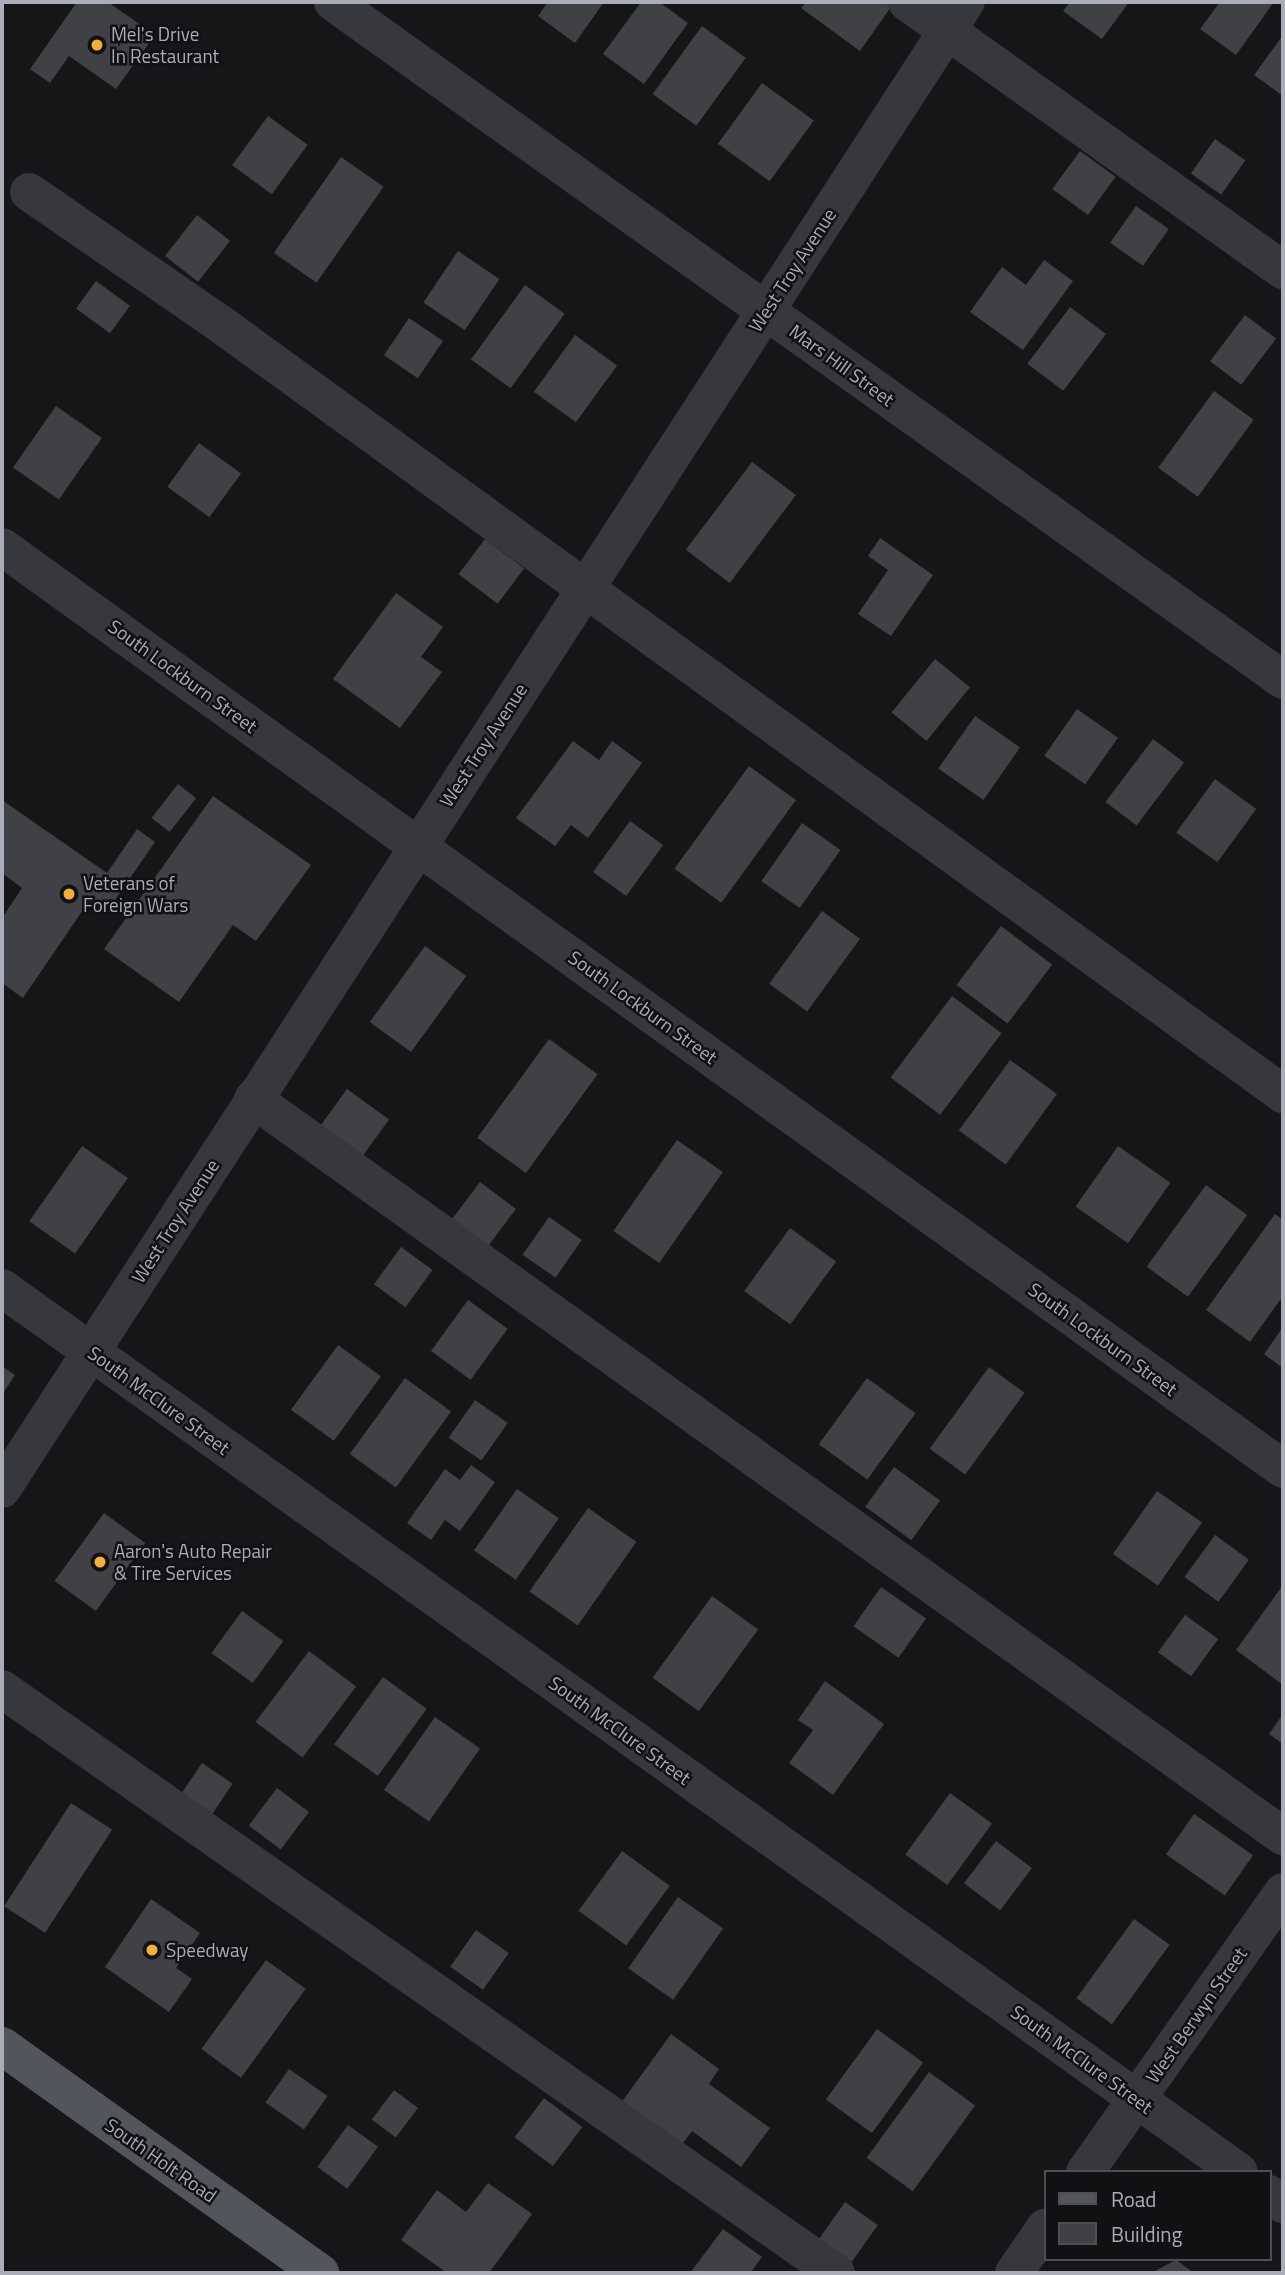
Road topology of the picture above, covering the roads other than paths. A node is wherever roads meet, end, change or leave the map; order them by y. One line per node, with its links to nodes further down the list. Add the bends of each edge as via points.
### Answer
1 (333, 2): 6 (street, Mars Hill Street)
2 (907, 2): 3 (street)
3 (956, 16): 5 (street); 6 (street, West Troy Avenue)
4 (29, 192): 8 (street)
5 (1283, 270)
6 (766, 311): 8 (street, West Troy Avenue); 9 (street, Mars Hill Street)
7 (2, 547): 10 (street, South Lockburn Street)
8 (585, 589): 10 (street, West Troy Avenue); 11 (street)
9 (1283, 680)
10 (418, 844): 12 (street, West Troy Avenue); 15 (street, South Lockburn Street)
11 (1283, 1094)
12 (253, 1099): 14 (street, West Troy Avenue); 18 (street)
13 (2, 1288): 14 (street, South McClure Street)
14 (90, 1352): 16 (street, West Troy Avenue); 21 (street, South McClure Street)
15 (1283, 1469)
16 (2, 1489)
17 (2, 1689): 26 (street)
18 (1283, 1836)
19 (1283, 1892): 21 (street, West Berwyn Street)
20 (2, 2046): 25 (main road, South Holt Road)
21 (1137, 2099): 22 (street, West Berwyn Street); 23 (street, South McClure Street)
22 (1086, 2170)
23 (1236, 2170)
24 (1044, 2229): 27 (street)
25 (320, 2273)
26 (836, 2273)
27 (1014, 2273)

